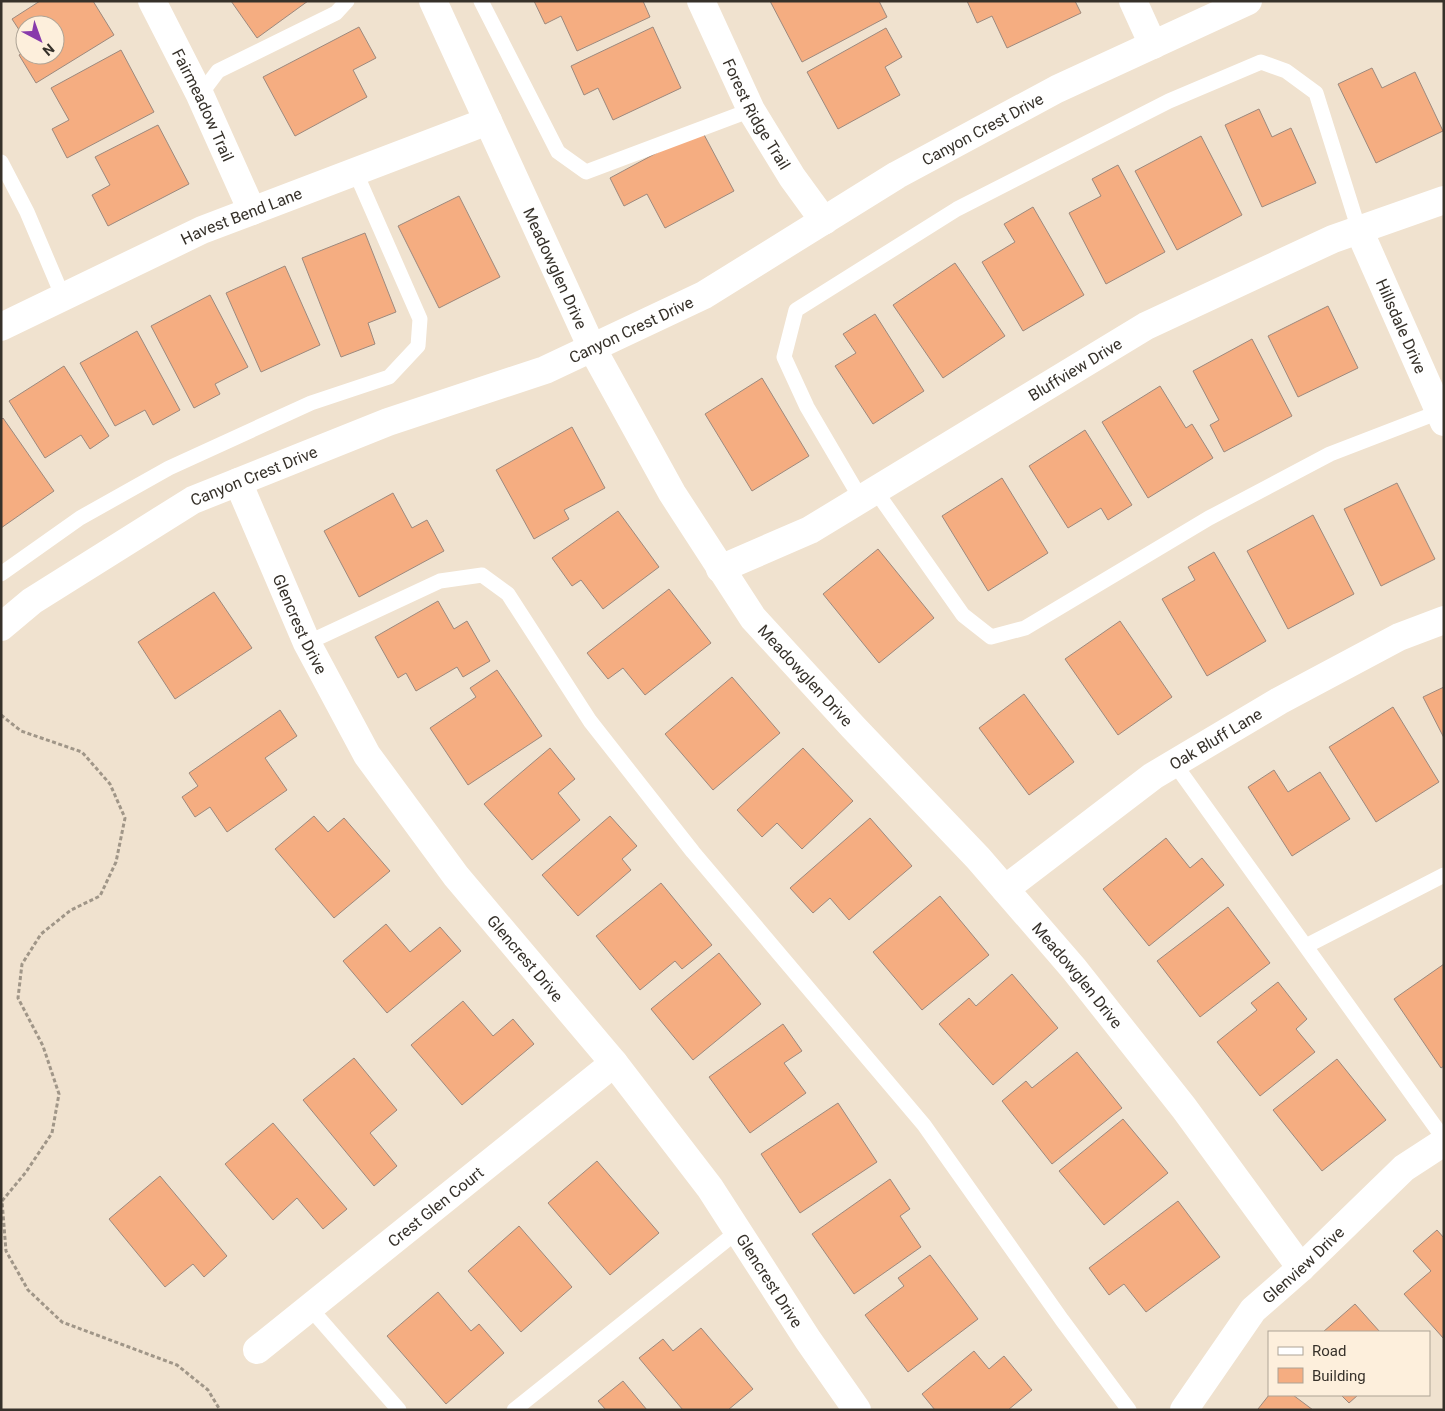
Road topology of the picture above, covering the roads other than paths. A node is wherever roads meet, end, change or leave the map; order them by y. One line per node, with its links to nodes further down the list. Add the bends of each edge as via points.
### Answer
1 (152, 1): 9 (street, Fairmeadow Trail)
2 (347, 1): 9 (lane, via 336,13 218,71)
3 (433, 1): 11 (street, Meadowglen Drive)
4 (481, 1): 10 (lane, via 558,152 586,172)
5 (701, 1): 10 (street, Forest Ridge Trail)
6 (1134, 1): 8 (street)
7 (1248, 1): 8 (street, Canyon Crest Drive)
8 (1152, 45): 16 (street, Canyon Crest Drive, via 1040,98 897,175)
9 (200, 95): 15 (street, Fairmeadow Trail)
10 (750, 110): 16 (street, Forest Ridge Trail)
11 (488, 121): 13 (street, Havest Bend Lane); 20 (street, Meadowglen Drive)
12 (1, 162): 18 (lane, via 27,212)
13 (355, 171): 15 (street, Havest Bend Lane); 25 (lane, via 420,319 418,346 389,377 311,403 168,468 80,518)
14 (1444, 200): 17 (street, Bluffview Drive)
15 (252, 211): 18 (street, Havest Bend Lane, via 202,230)
16 (824, 221): 20 (street, Canyon Crest Drive, via 704,295)
17 (1359, 230): 21 (street, Hillsdale Drive); 23 (street, Bluffview Drive, via 1146,326); 23 (lane, via 1316,93 1286,71 1261,62 1169,101 957,209 796,310 784,358 807,407)
18 (63, 297): 19 (street, Havest Bend Lane)
19 (1, 327)
20 (592, 348): 22 (street, Canyon Crest Drive, via 545,370 388,422); 24 (street, Meadowglen Drive, via 672,494)
21 (1442, 417): 23 (lane, via 1330,454 1209,518 1025,628 991,638 963,615)
22 (238, 482): 27 (street, Canyon Crest Drive, via 193,500 32,601); 28 (street, Glencrest Drive)
23 (868, 494): 24 (street, Bluffview Drive, via 810,530)
24 (720, 569): 31 (street, Meadowglen Drive, via 753,618)
25 (1, 574)
26 (1444, 620): 29 (street, Oak Bluff Lane, via 1399,637)
27 (1, 627)
28 (306, 644): 33 (street, Glencrest Drive, via 367,756 462,884); 42 (lane, via 440,581 482,575 508,594 590,721 692,852 924,1125)
29 (1174, 763): 31 (street, Oak Bluff Lane); 32 (lane)
30 (1444, 875): 32 (lane)
31 (1004, 889): 36 (street, Meadowglen Drive, via 1074,969 1184,1108)
32 (1306, 946): 34 (lane)
33 (614, 1063): 35 (street, Glencrest Drive, via 710,1188); 37 (street, Crest Glen Court)
34 (1444, 1141): 36 (street, Glenview Drive, via 1404,1168)
35 (738, 1231): 39 (street, Glencrest Drive, via 808,1340); 41 (lane)
36 (1301, 1268): 43 (street, Glenview Drive, via 1253,1310)
37 (310, 1308): 38 (street, Crest Glen Court); 40 (lane)
38 (257, 1350)
39 (845, 1405)
40 (399, 1410)
41 (514, 1410)
42 (1129, 1410)
43 (1184, 1410)

